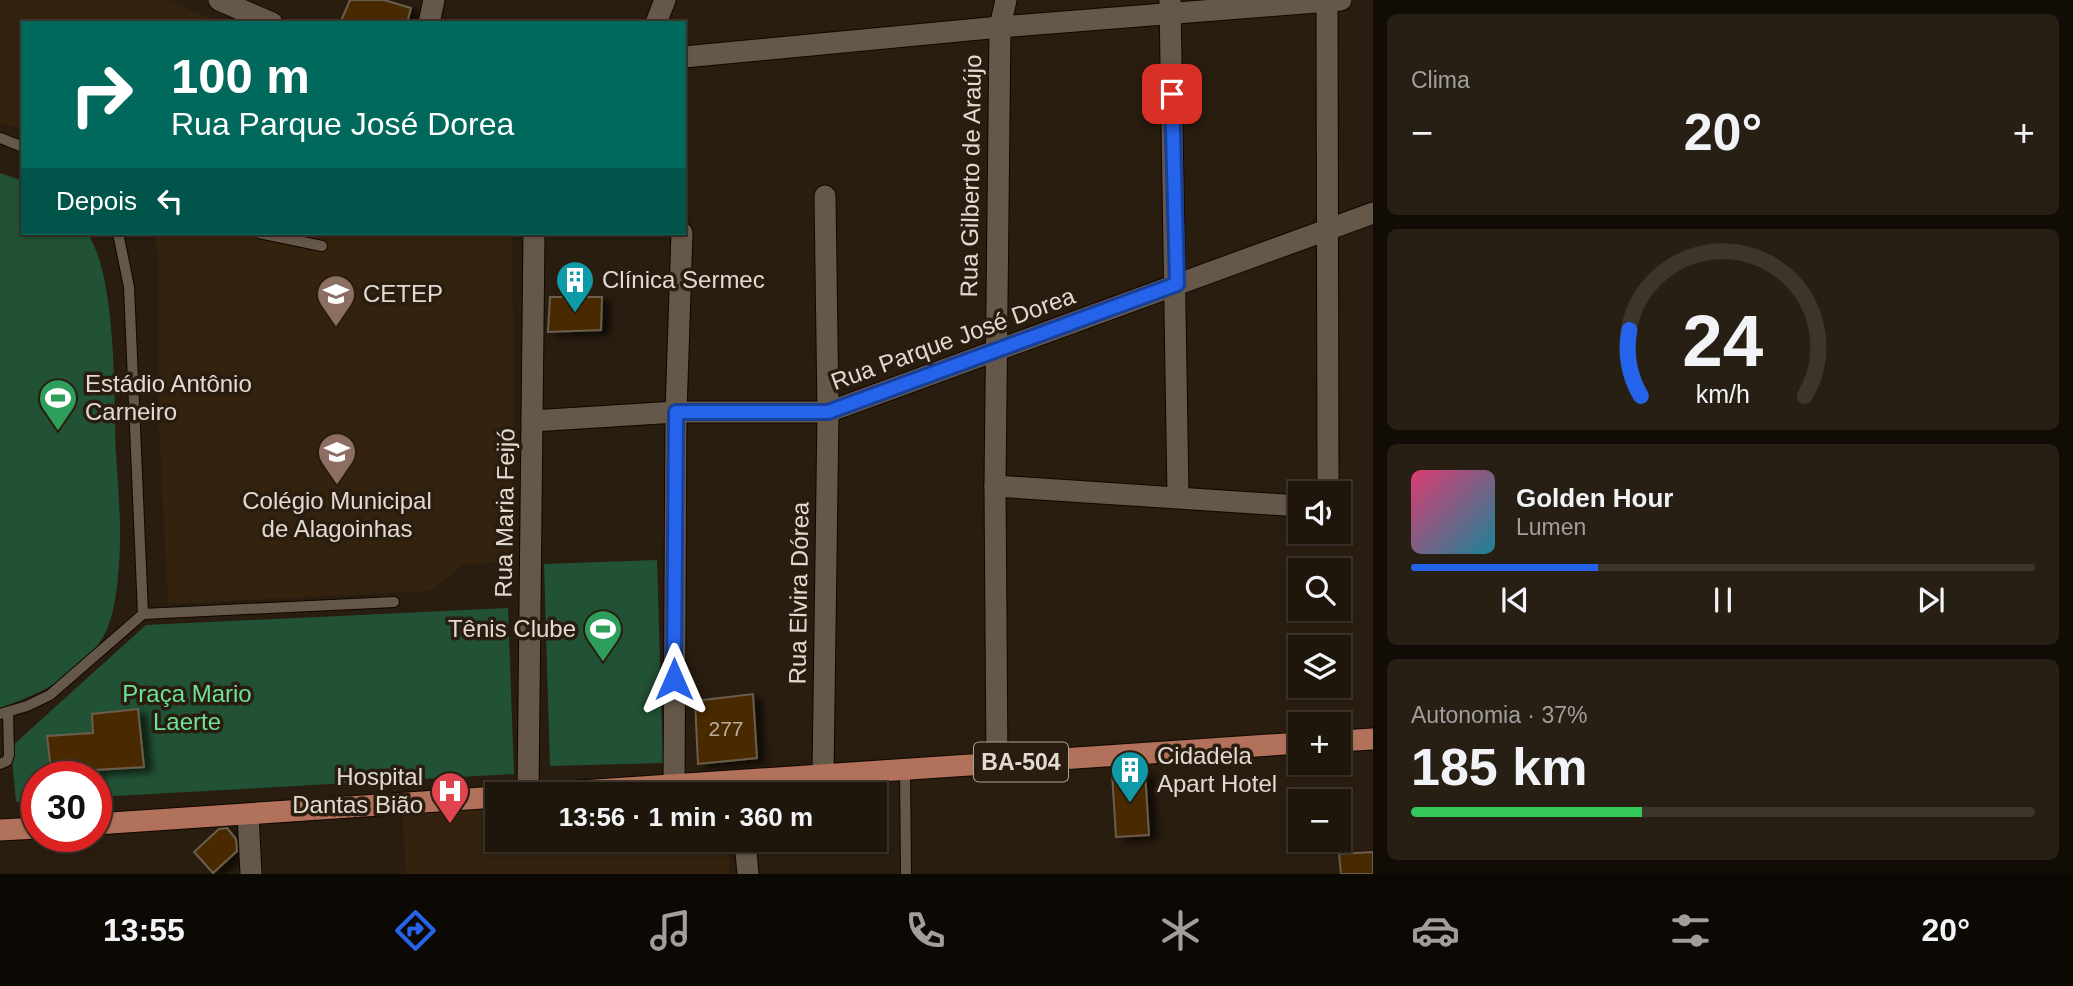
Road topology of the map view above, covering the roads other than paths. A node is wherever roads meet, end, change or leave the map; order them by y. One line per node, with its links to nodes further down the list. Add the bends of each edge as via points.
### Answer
1 (219, 0): 7 (street)
2 (434, 0): 8 (street)
3 (665, 0): 9 (street)
4 (1006, 0): 10 (street, Rua Gilberto de Araújo)
5 (1331, 0): 6 (street); 16 (street)
6 (1170, 7): 10 (street); 22 (street)
7 (267, 21)
8 (429, 21)
9 (657, 21)
10 (1000, 27): 11 (street); 23 (street, Rua Gilberto de Araújo)
11 (686, 57)
12 (0, 138): 13 (lane)
13 (21, 146)
14 (825, 196): 25 (street, Rua Elvira Dórea)
15 (1373, 214): 16 (street, Rua Parque José Dorea)
16 (1327, 229): 22 (street, Rua Parque José Dorea); 27 (street)
17 (118, 235): 32 (lane, via 129,287)
18 (269, 235): 21 (lane)
19 (534, 235): 26 (street, Rua Maria Feijó)
20 (682, 235): 24 (street)
21 (323, 246)
22 (1177, 284): 23 (street, Rua Parque José Dorea); 29 (street)
23 (995, 353): 25 (street, Rua Parque José Dorea); 28 (street, Rua Gilberto de Araújo)
24 (676, 412): 25 (street, Rua Parque José Dorea); 26 (street, Rua Parque José Dorea); 42 (street)
25 (828, 412): 40 (street, Rua Elvira Dórea)
26 (532, 421): 41 (street, Rua Maria Feijó)
27 (1328, 481)
28 (995, 486): 29 (street); 38 (street, Rua Gilberto de Araújo)
29 (1178, 497): 30 (street)
30 (1288, 505)
31 (394, 602): 32 (lane)
32 (143, 614): 33 (lane, via 50,695)
33 (4, 713): 37 (lane, via 9,755)
34 (1373, 739): 35 (main road)
35 (1351, 740)
36 (1288, 745): 38 (main road, BA-504)
37 (0, 764)
38 (997, 764): 39 (main road, BA-504)
39 (905, 770): 40 (main road, BA-504); 52 (lane)
40 (822, 775): 43 (main road, BA-504)
41 (528, 782)
42 (674, 782)
43 (778, 782)
44 (485, 798): 45 (main road)
45 (248, 814): 46 (main road); 50 (street)
46 (112, 823)
47 (21, 829): 48 (main road)
48 (0, 831)
49 (747, 852): 51 (street)
50 (251, 874)
51 (748, 874)
52 (906, 874)

